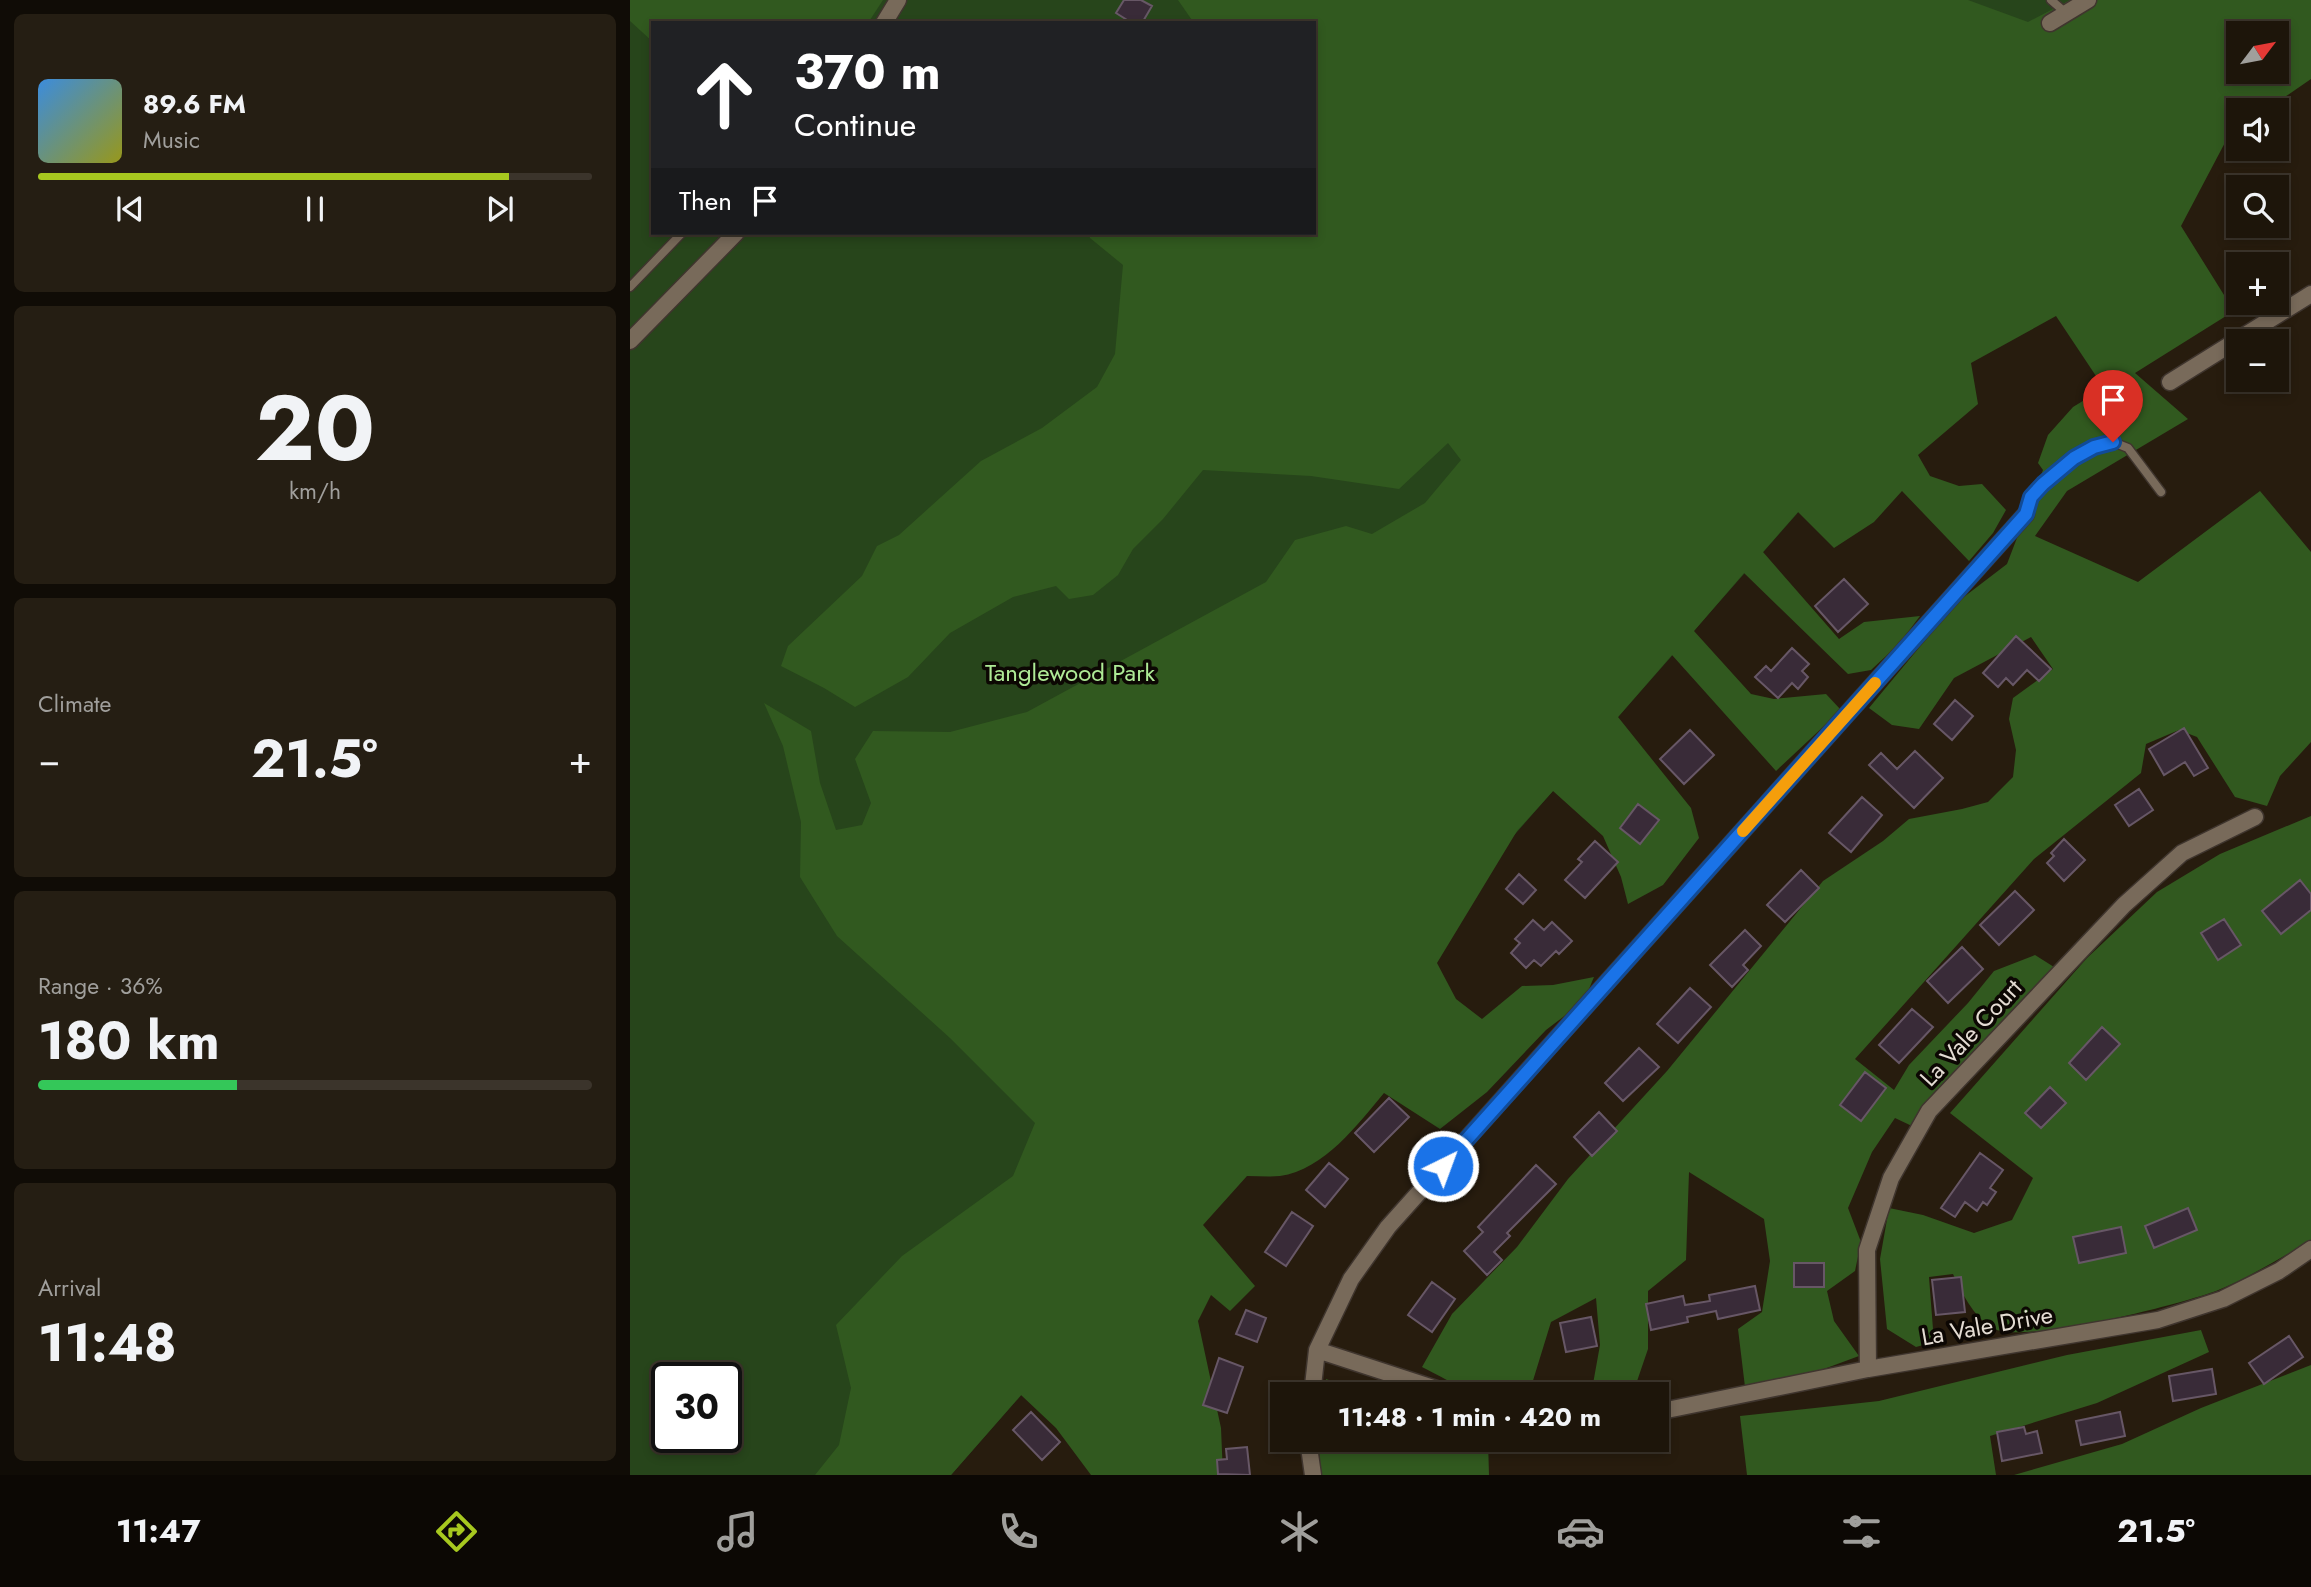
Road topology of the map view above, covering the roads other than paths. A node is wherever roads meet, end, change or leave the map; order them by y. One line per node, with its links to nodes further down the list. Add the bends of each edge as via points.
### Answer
1 (898, 0): 5 (street)
2 (2051, 0): 4 (lane)
3 (2088, 0): 4 (street)
4 (2066, 13): 6 (street)
5 (885, 21)
6 (2050, 23)
7 (680, 235): 9 (lane)
8 (734, 235): 11 (street)
9 (630, 287)
10 (2311, 294): 12 (street)
11 (630, 341)
12 (2170, 382)
13 (2161, 492): 14 (lane, via 2129,448 2113,442 2084,452 2043,484 2031,497)
14 (2026, 514): 17 (street, via 1388,1227 1351,1279)
15 (2255, 817): 18 (street, La Vale Court, via 2182,853 2124,905 1929,1111 1891,1178 1867,1251)
16 (2311, 1249): 18 (street, La Vale Drive, via 2223,1299 2158,1320)
17 (1317, 1350): 19 (street); 20 (street)
18 (1868, 1369): 21 (street, La Vale Drive)
19 (1313, 1382)
20 (1414, 1382)
21 (1669, 1410)
22 (1310, 1452): 23 (street)
23 (1313, 1475)

